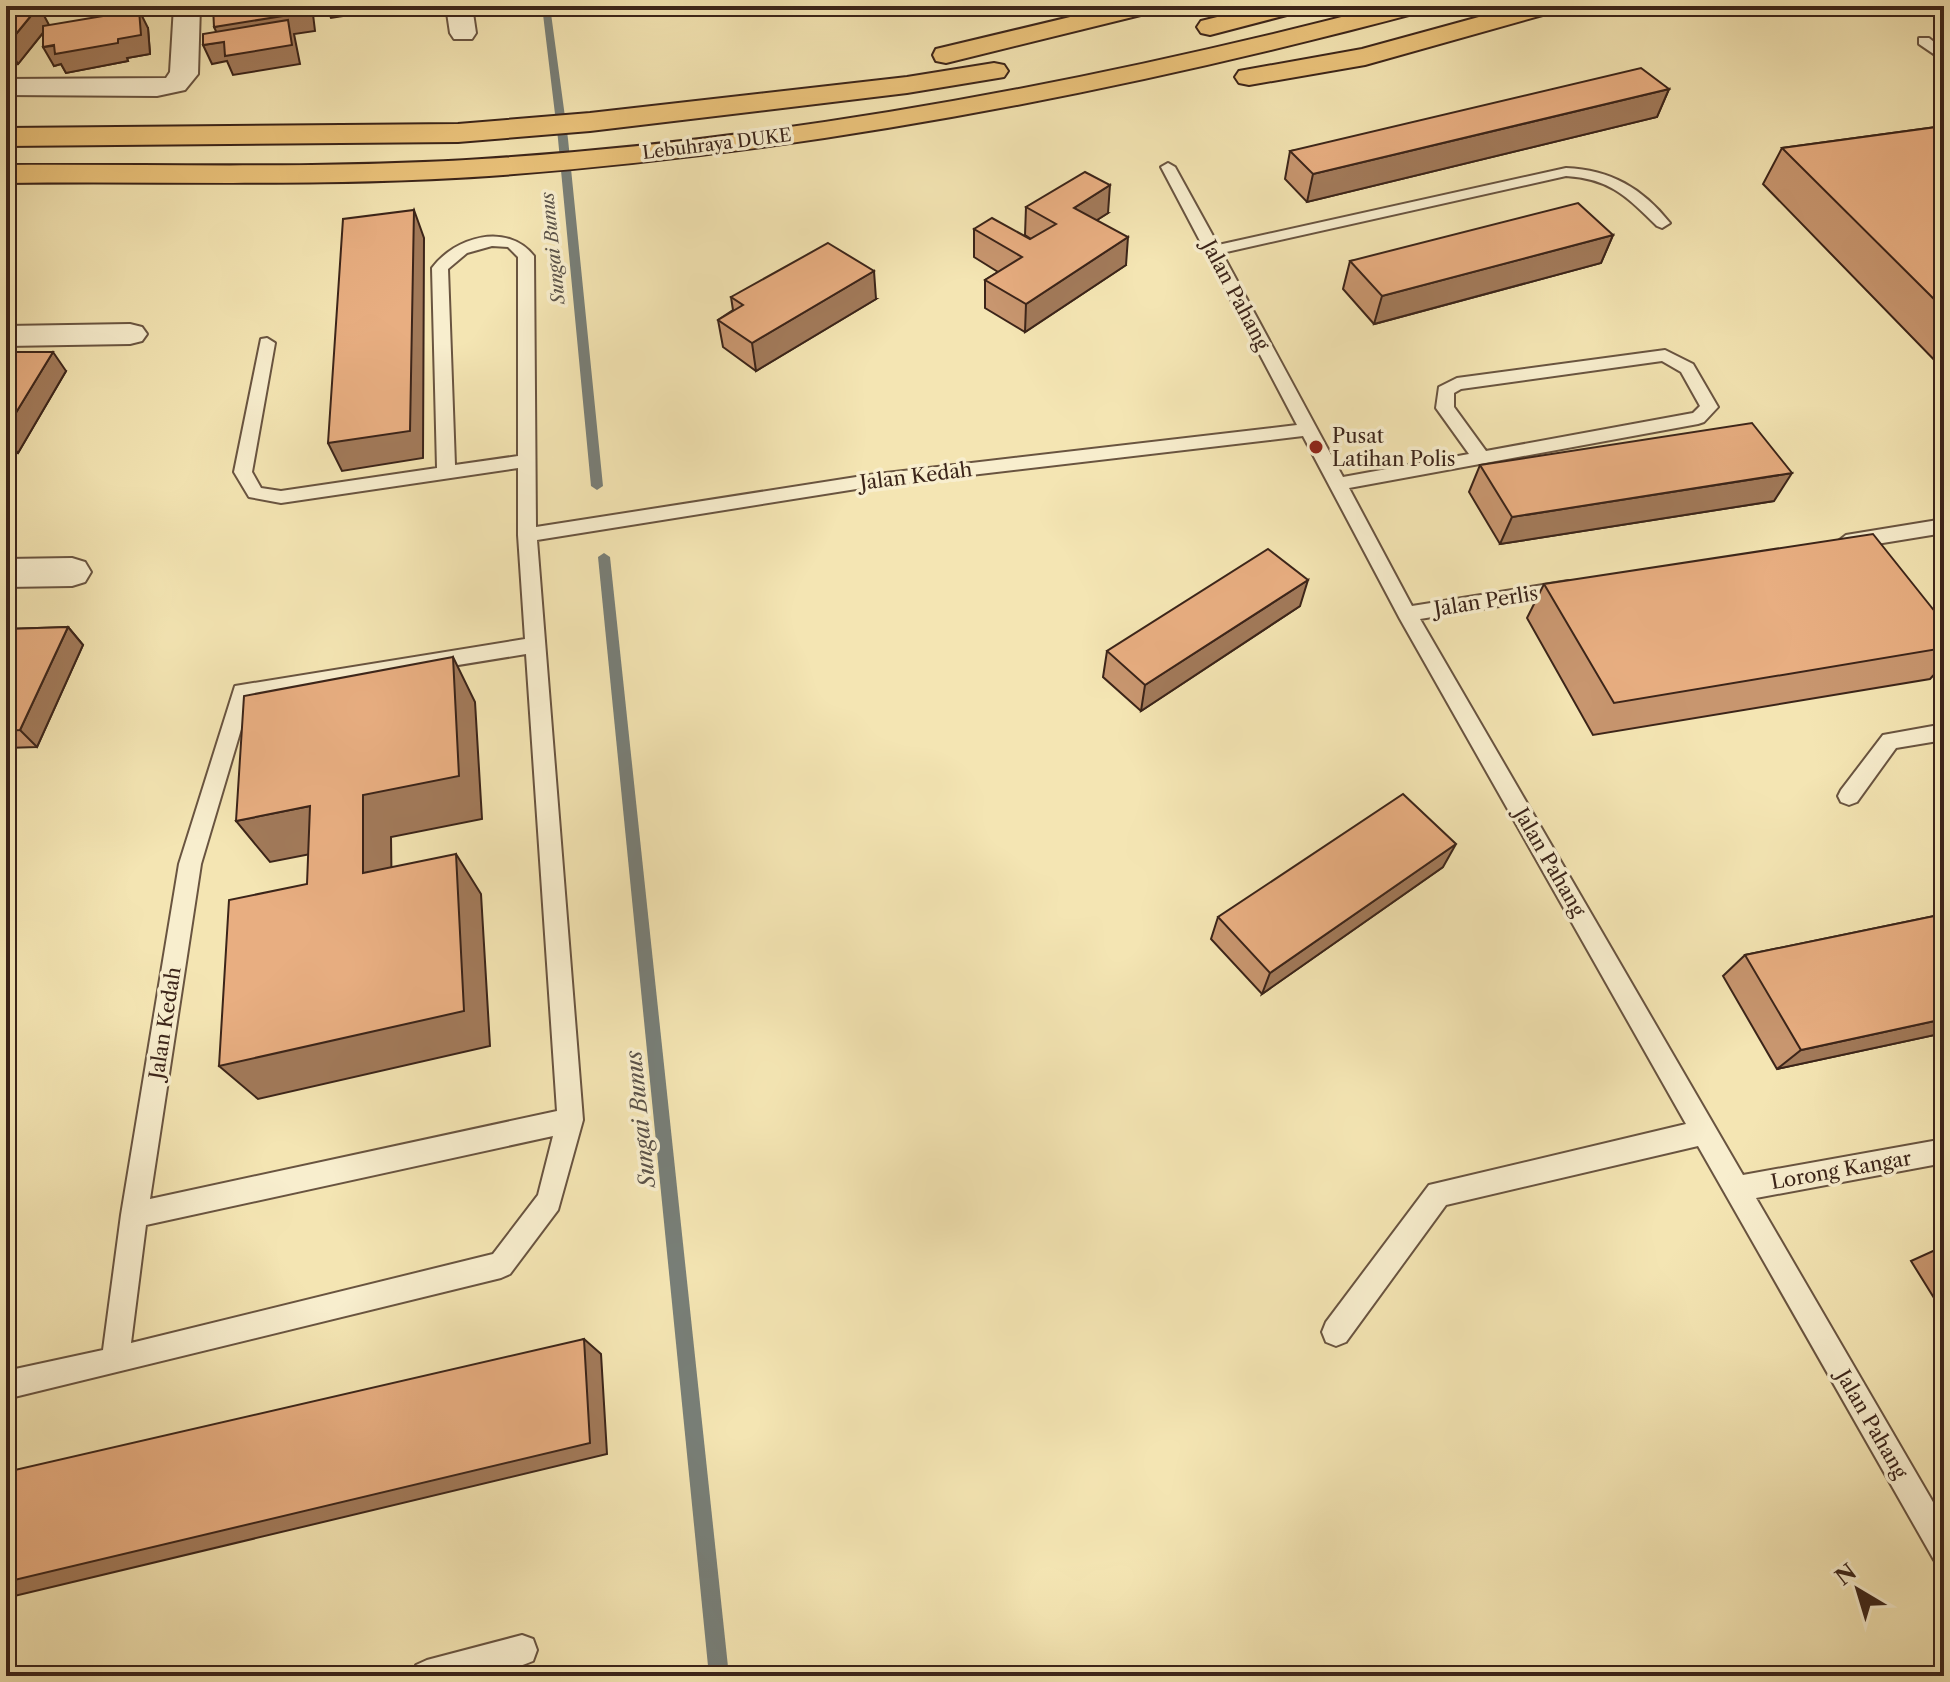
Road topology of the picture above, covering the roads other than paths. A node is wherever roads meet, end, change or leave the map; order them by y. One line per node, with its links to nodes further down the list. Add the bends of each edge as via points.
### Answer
1 (187, 6): 12 (street, via 184,74 175,84)
2 (459, 6): 8 (street)
3 (1148, 6): 13 (highway)
4 (1293, 6): 7 (highway)
5 (1415, 6): 14 (highway, Lebuhraya DUKE, via 1070,89)
6 (1548, 6): 14 (highway, via 1365,57 1003,120)
7 (1187, 32)
8 (463, 33)
9 (1924, 41): 10 (lane)
10 (1944, 57)
11 (1022, 67): 13 (highway, Lebuhraya DUKE)
12 (6, 87)
13 (689, 109): 15 (highway, Lebuhraya DUKE, via 458,133)
14 (822, 131): 17 (highway, Lebuhraya DUKE, via 457,169)
15 (6, 137)
16 (1168, 167): 19 (lane, Jalan Pahang)
17 (6, 174)
18 (1662, 223): 19 (lane, via 1621,184 1596,172 1566,172)
19 (1212, 251): 23 (lane, Jalan Pahang)
20 (130, 334): 21 (street)
21 (6, 336)
22 (267, 343): 26 (lane, via 243,472 255,493 281,497)
23 (1306, 430): 27 (lane, Jalan Pahang); 29 (lane, Jalan Kedah, via 869,481)
24 (1481, 457): 24 (lane, via 1698,418 1709,407 1687,368 1665,355 1457,384 1445,391 1445,408); 27 (lane)
25 (529, 460): 26 (lane); 26 (lane, via 526,256 514,244 499,241 458,250 440,268); 29 (lane)
26 (446, 473)
27 (1336, 484): 34 (lane, Jalan Pahang)
28 (1944, 526): 30 (lane)
29 (527, 535): 35 (lane)
30 (1821, 547)
31 (72, 572): 32 (street)
32 (6, 573)
33 (1591, 584): 34 (lane, Jalan Perlis)
34 (1407, 614): 39 (lane, Jalan Pahang)
35 (536, 645): 38 (lane); 42 (lane, Jalan Kedah, via 242,692 190,864)
36 (1944, 732): 37 (lane, via 1890,741)
37 (1849, 796)
38 (570, 1120): 42 (lane); 44 (lane, via 549,1201 501,1265)
39 (1705, 1132): 41 (lane, Jalan Pahang); 43 (lane, via 1438,1194)
40 (1944, 1151): 41 (lane, Lorong Kangar)
41 (1737, 1189): 46 (lane, Jalan Pahang)
42 (134, 1215): 44 (lane, Jalan Kedah)
43 (1336, 1332)
44 (115, 1361): 45 (lane)
45 (6, 1385)
46 (1944, 1550)
47 (522, 1650): 48 (lane)
48 (427, 1676)

